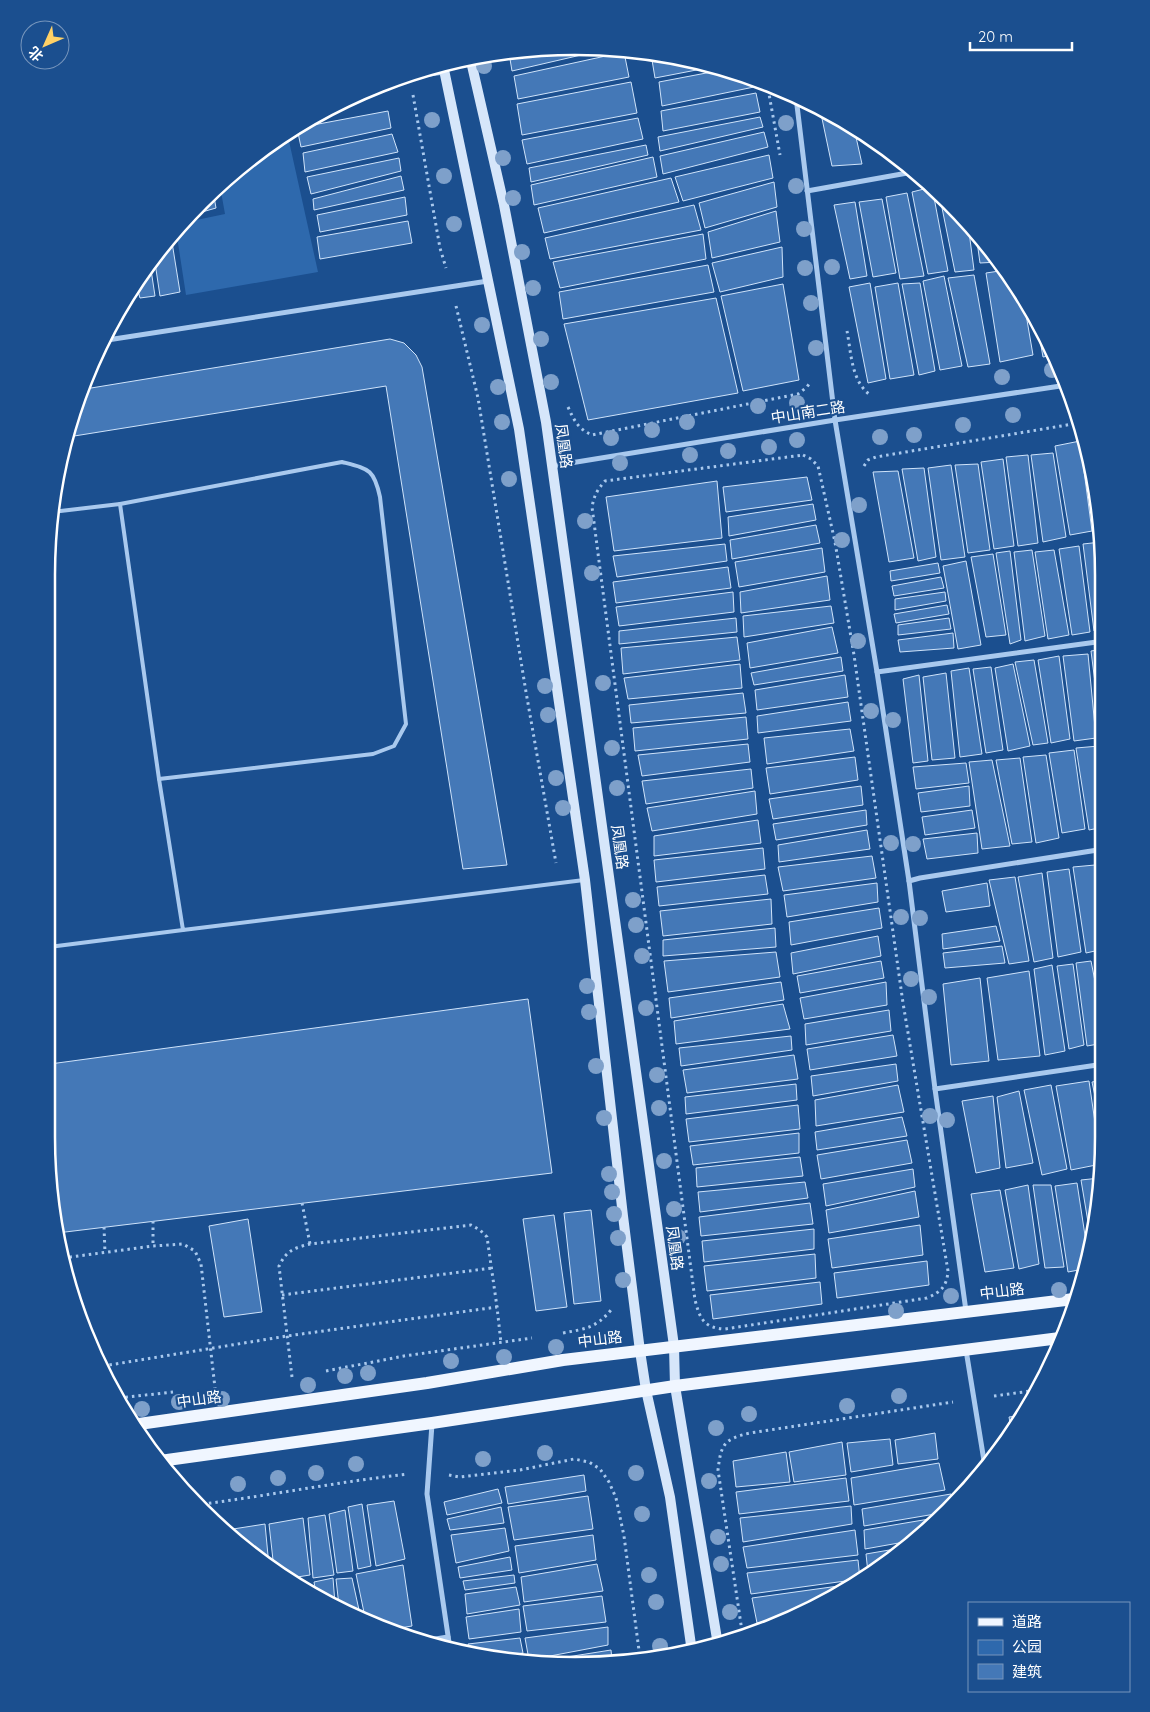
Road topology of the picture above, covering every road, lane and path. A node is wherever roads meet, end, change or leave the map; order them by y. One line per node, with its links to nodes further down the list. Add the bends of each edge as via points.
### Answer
1 (472, 65): 17 (main road, 凤凰路, via 504,204)
2 (445, 72): 7 (main road)
3 (411, 82): 8 (path, via 440,248)
4 (797, 105): 6 (street)
5 (905, 173): 6 (street)
6 (807, 191): 15 (street)
7 (489, 281): 8 (street); 25 (main road, via 519,429)
8 (452, 288): 10 (street); 27 (path, via 478,398)
9 (846, 326): 13 (path, via 859,383 871,395)
10 (112, 339)
11 (1059, 386): 15 (street, 中山南二路)
12 (798, 394): 14 (path, via 592,435 575,423)
13 (876, 395)
14 (568, 406)
15 (835, 420): 17 (street, 中山南二路); 22 (street)
16 (1072, 424): 18 (path, via 876,456 868,460)
17 (552, 466): 51 (main road, 凤凰路)
18 (861, 474)
19 (120, 504): 20 (lane); 23 (lane); 23 (lane, via 342,462 364,468 376,479 380,498 406,724 394,746 373,754)
20 (59, 511)
21 (1095, 641): 22 (street)
22 (877, 672): 26 (street)
23 (159, 780): 28 (lane)
24 (1095, 850): 26 (street)
25 (585, 880): 27 (lane); 54 (main road)
26 (909, 881): 31 (street)
27 (560, 883): 28 (lane)
28 (183, 930): 29 (lane)
29 (55, 946)
30 (1095, 1065): 31 (street)
31 (935, 1089): 45 (street)
32 (302, 1203): 35 (path)
33 (153, 1221): 36 (path)
34 (104, 1227): 37 (path)
35 (310, 1244): 39 (path, via 471,1225 487,1237); 40 (path, via 284,1255 280,1266)
36 (153, 1246): 37 (path); 52 (path, via 183,1244 195,1251 201,1264)
37 (105, 1253): 38 (path)
38 (70, 1257)
39 (492, 1268): 40 (path); 43 (path)
40 (282, 1295): 47 (path)
41 (927, 1298): 41 (path, via 725,1329 716,1329 699,1317 592,507 594,496 605,481 803,455 818,466 835,542 854,656 903,1003 948,1271 947,1283)
42 (1068, 1300): 45 (main road, 中山路)
43 (498, 1307): 47 (path); 50 (path)
44 (612, 1308): 46 (path, via 603,1320 592,1327)
45 (966, 1312): 51 (main road, 中山路)
46 (557, 1335)
47 (287, 1336): 52 (path); 58 (path)
48 (538, 1337): 50 (path)
49 (1054, 1339): 53 (main road)
50 (501, 1343): 56 (path, via 404,1356)
51 (674, 1346): 54 (main road, 中山路); 60 (main road, 凤凰路)
52 (210, 1350): 55 (path); 62 (path)
53 (966, 1350): 60 (main road); 68 (street)
54 (640, 1351): 64 (main road); 70 (main road, 中山路)
55 (108, 1365)
56 (320, 1372)
57 (301, 1375): 58 (path)
58 (292, 1377): 59 (path)
59 (284, 1378)
60 (675, 1386): 64 (main road); 77 (main road, 凤凰路)
61 (224, 1387): 62 (path)
62 (215, 1388): 63 (path)
63 (206, 1389)
64 (646, 1390): 69 (main road); 80 (main road, via 670,1497)
65 (1028, 1391): 68 (path)
66 (177, 1392): 67 (path)
67 (125, 1397)
68 (974, 1399): 71 (street); 75 (path, via 750,1432 724,1443 718,1470)
69 (432, 1423): 72 (main road); 73 (street)
70 (142, 1424)
71 (984, 1459)
72 (167, 1460)
73 (428, 1472): 74 (path); 76 (street, via 427,1494); 81 (path, via 459,1477 520,1470 574,1459 589,1462 600,1469 616,1498 621,1520)
74 (205, 1503)
75 (743, 1629)
76 (448, 1637): 78 (street); 79 (street)
77 (717, 1637)
78 (438, 1639)
79 (449, 1641)
80 (691, 1644)
81 (639, 1653)

